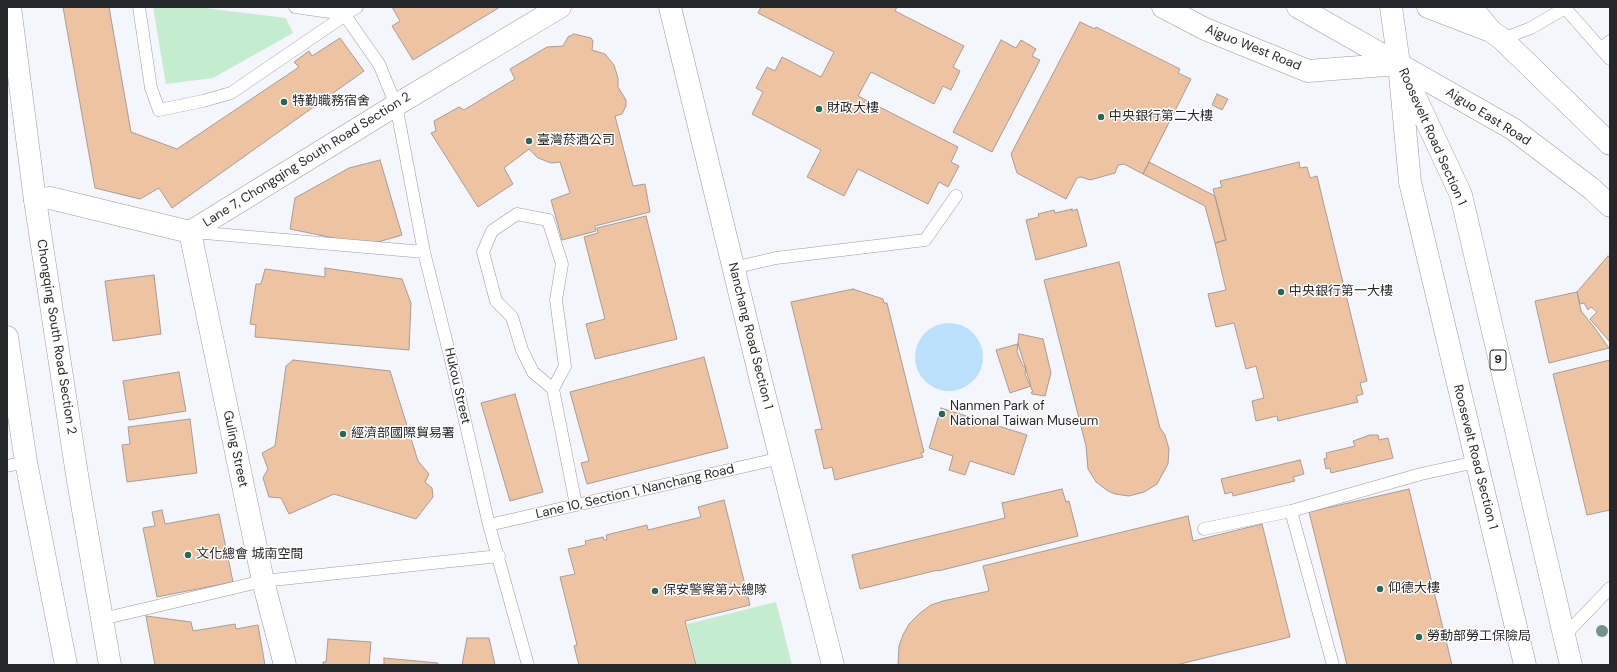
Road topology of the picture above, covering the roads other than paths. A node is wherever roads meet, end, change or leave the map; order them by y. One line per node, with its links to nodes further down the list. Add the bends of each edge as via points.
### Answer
1 (10, 7): 22 (street, Chongqing South Road Section 2)
2 (139, 7): 13 (lane, via 151,88 159,110 230,93)
3 (295, 7): 13 (lane)
4 (357, 7): 13 (lane)
5 (560, 7): 19 (street, Lane 7, Chongqing South Road Section 2)
6 (670, 7): 26 (street, Nanchang Road Section 1)
7 (1163, 7): 18 (street, Aiguo West Road, via 1205,29 1308,71)
8 (1298, 7): 18 (street)
9 (1391, 7): 18 (street, 9)
10 (1428, 7): 14 (street)
11 (1471, 7): 14 (street)
12 (1565, 8): 14 (lane, via 1531,28); 16 (lane)
13 (344, 14): 19 (lane, Hukou Street, via 379,64)
14 (1497, 35): 20 (street)
15 (1610, 40): 16 (lane)
16 (1601, 49): 17 (lane)
17 (1610, 59)
18 (1399, 64): 23 (street, Aiguo East Road, via 1513,129 1592,189); 30 (street, Roosevelt Road Section 1 / 9, via 1410,182); 40 (street, Roosevelt Road Section 1 / 9, via 1461,195)
19 (396, 104): 24 (street, Lane 7, Chongqing South Road Section 2); 25 (lane, Hukou Street)
20 (1610, 144)
21 (956, 196): 26 (lane, via 925,240 776,258)
22 (35, 200): 24 (street, Lane 7, Chongqing South Road Section 2, via 50,198); 39 (street, Chongqing South Road Section 2)
23 (1610, 206)
24 (190, 232): 25 (lane); 37 (street, Guling Street)
25 (424, 252): 34 (lane, Hukou Street)
26 (733, 268): 29 (street, Nanchang Road Section 1)
27 (7, 337): 31 (street)
28 (553, 389): 28 (lane, via 565,366 556,300 562,264 548,220 517,214 492,231 483,252 496,301 512,317 522,350 533,372); 32 (lane)
29 (782, 458): 32 (lane, Lane 10, Section 1, Nanchang Road); 45 (street, Nanchang Road Section 1)
30 (1476, 462): 33 (lane, via 1421,474); 47 (street, Roosevelt Road Section 1 / 9)
31 (17, 464): 41 (street)
32 (576, 505): 34 (lane, Lane 10, Section 1, Nanchang Road)
33 (1291, 511): 35 (lane); 46 (lane)
34 (489, 525): 36 (lane, Hukou Street)
35 (1204, 529)
36 (499, 556): 37 (lane); 44 (lane, Hukou Street)
37 (263, 580): 39 (lane); 43 (street, Guling Street)
38 (1610, 588): 40 (lane)
39 (102, 619): 42 (street, Chongqing South Road Section 2)
40 (1564, 636): 48 (street, Roosevelt Road Section 1 / 9)
41 (66, 665)
42 (110, 665)
43 (285, 665)
44 (528, 665)
45 (833, 665)
46 (1333, 665)
47 (1525, 665)
48 (1571, 665)

